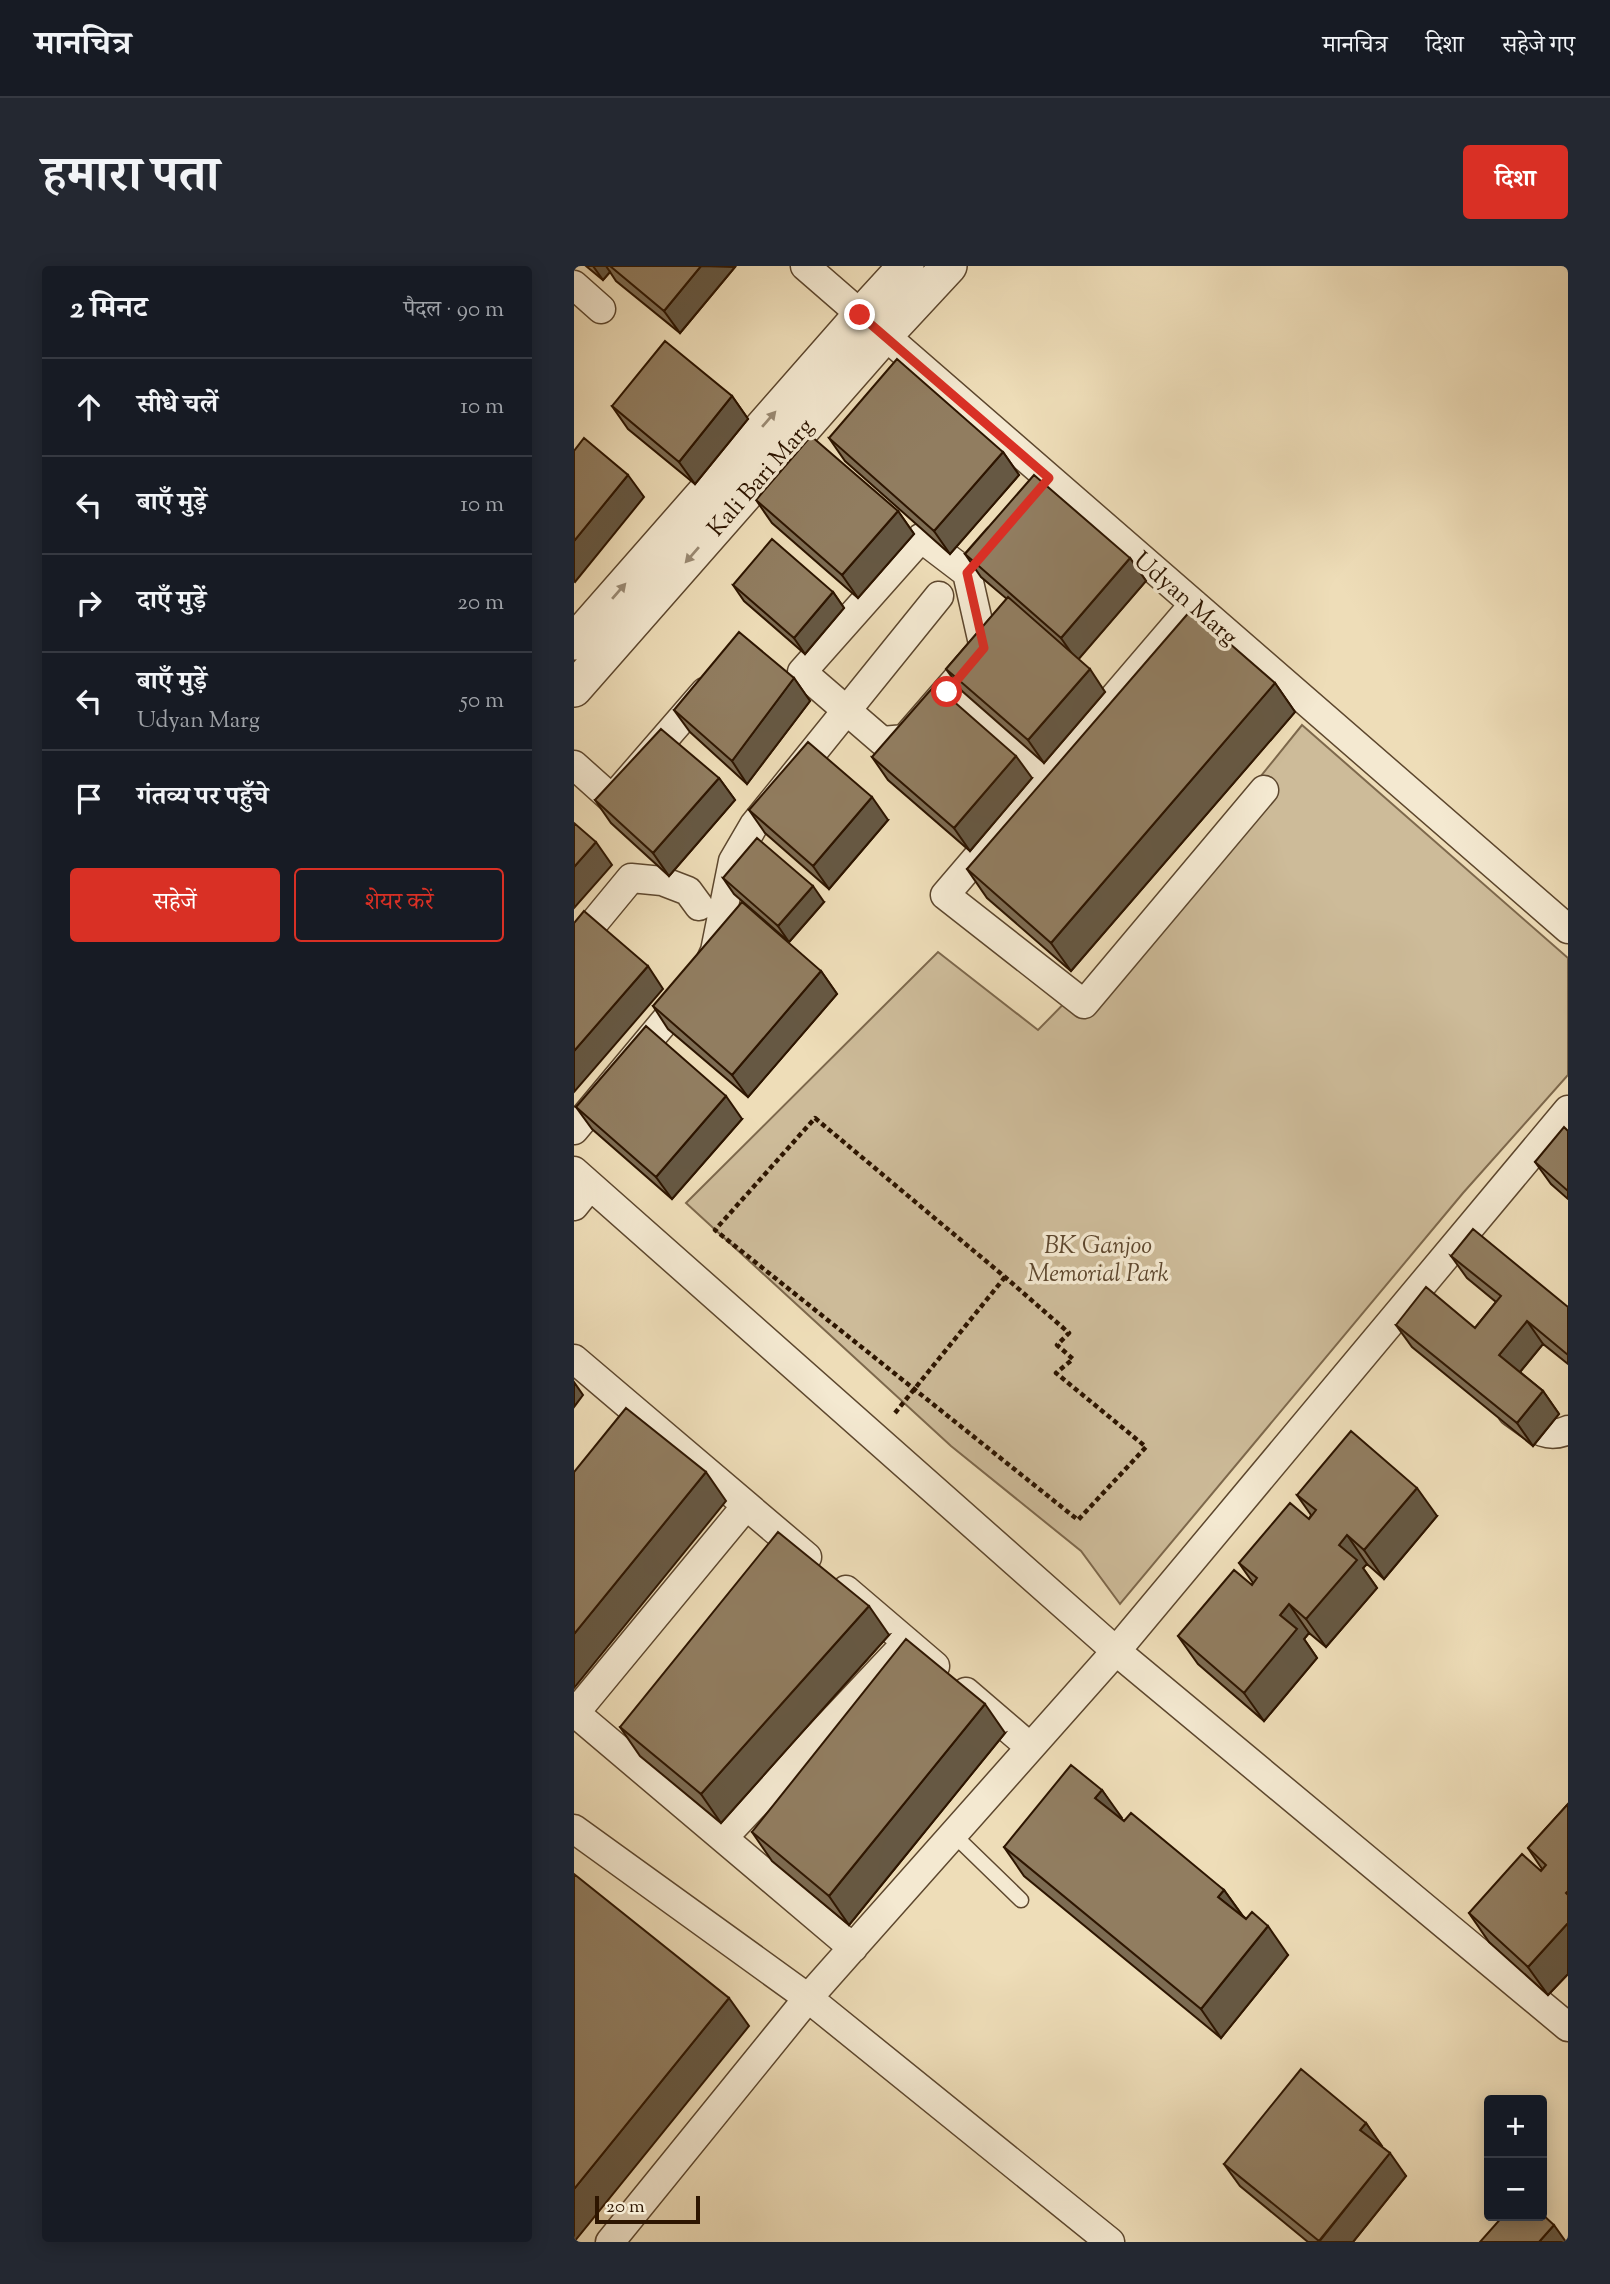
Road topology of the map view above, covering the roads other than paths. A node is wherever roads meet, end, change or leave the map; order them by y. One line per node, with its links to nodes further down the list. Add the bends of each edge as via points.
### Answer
1 (805, 266): 6 (street, Udyan Marg)
2 (906, 266): 6 (street, Kali Bari Marg)
3 (949, 266): 6 (street, Kali Bari Marg)
4 (574, 285): 5 (street)
5 (601, 309)
6 (872, 325): 7 (street, Udyan Marg); 11 (street, Kali Bari Marg, one-way to 6); 13 (street, Kali Bari Marg, one-way to 13, via 846,399)
7 (1049, 478): 8 (street); 10 (street, Udyan Marg)
8 (967, 573): 14 (street, via 984,648); 15 (street, via 921,538 811,662 802,673)
9 (939, 596): 15 (street)
10 (1194, 604): 17 (street); 20 (street, Udyan Marg)
11 (574, 642)
12 (723, 671): 16 (street, via 612,799)
13 (574, 689)
14 (947, 692): 15 (street, via 905,739 882,741); 17 (street)
15 (846, 710): 23 (street, via 754,825 733,861 715,951 705,973)
16 (574, 765)
17 (1047, 775): 18 (street, via 945,895 1084,1004)
18 (1264, 790)
19 (699, 906): 21 (street, via 688,891 662,881 631,878)
20 (1568, 929)
21 (574, 947)
22 (1568, 1110): 30 (street, via 1403,1331 1343,1378)
23 (574, 1130)
24 (579, 1188): 30 (street, via 875,1438)
25 (574, 1359): 28 (street)
26 (1491, 1396): 27 (street, via 1545,1433 1557,1435)
27 (1568, 1430)
28 (746, 1506): 29 (street, via 786,1557); 31 (street)
29 (907, 1642): 32 (street); 35 (street)
30 (1116, 1651): 32 (street); 39 (street)
31 (575, 1712): 35 (street, via 618,1732)
32 (1030, 1747): 34 (street)
33 (574, 1829): 38 (street)
34 (953, 1834): 36 (lane); 37 (street)
35 (723, 1838): 37 (street)
36 (1021, 1900)
37 (853, 1948): 38 (street)
38 (808, 1998): 40 (street); 41 (street)
39 (1568, 2028)
40 (610, 2242)
41 (1110, 2242)

